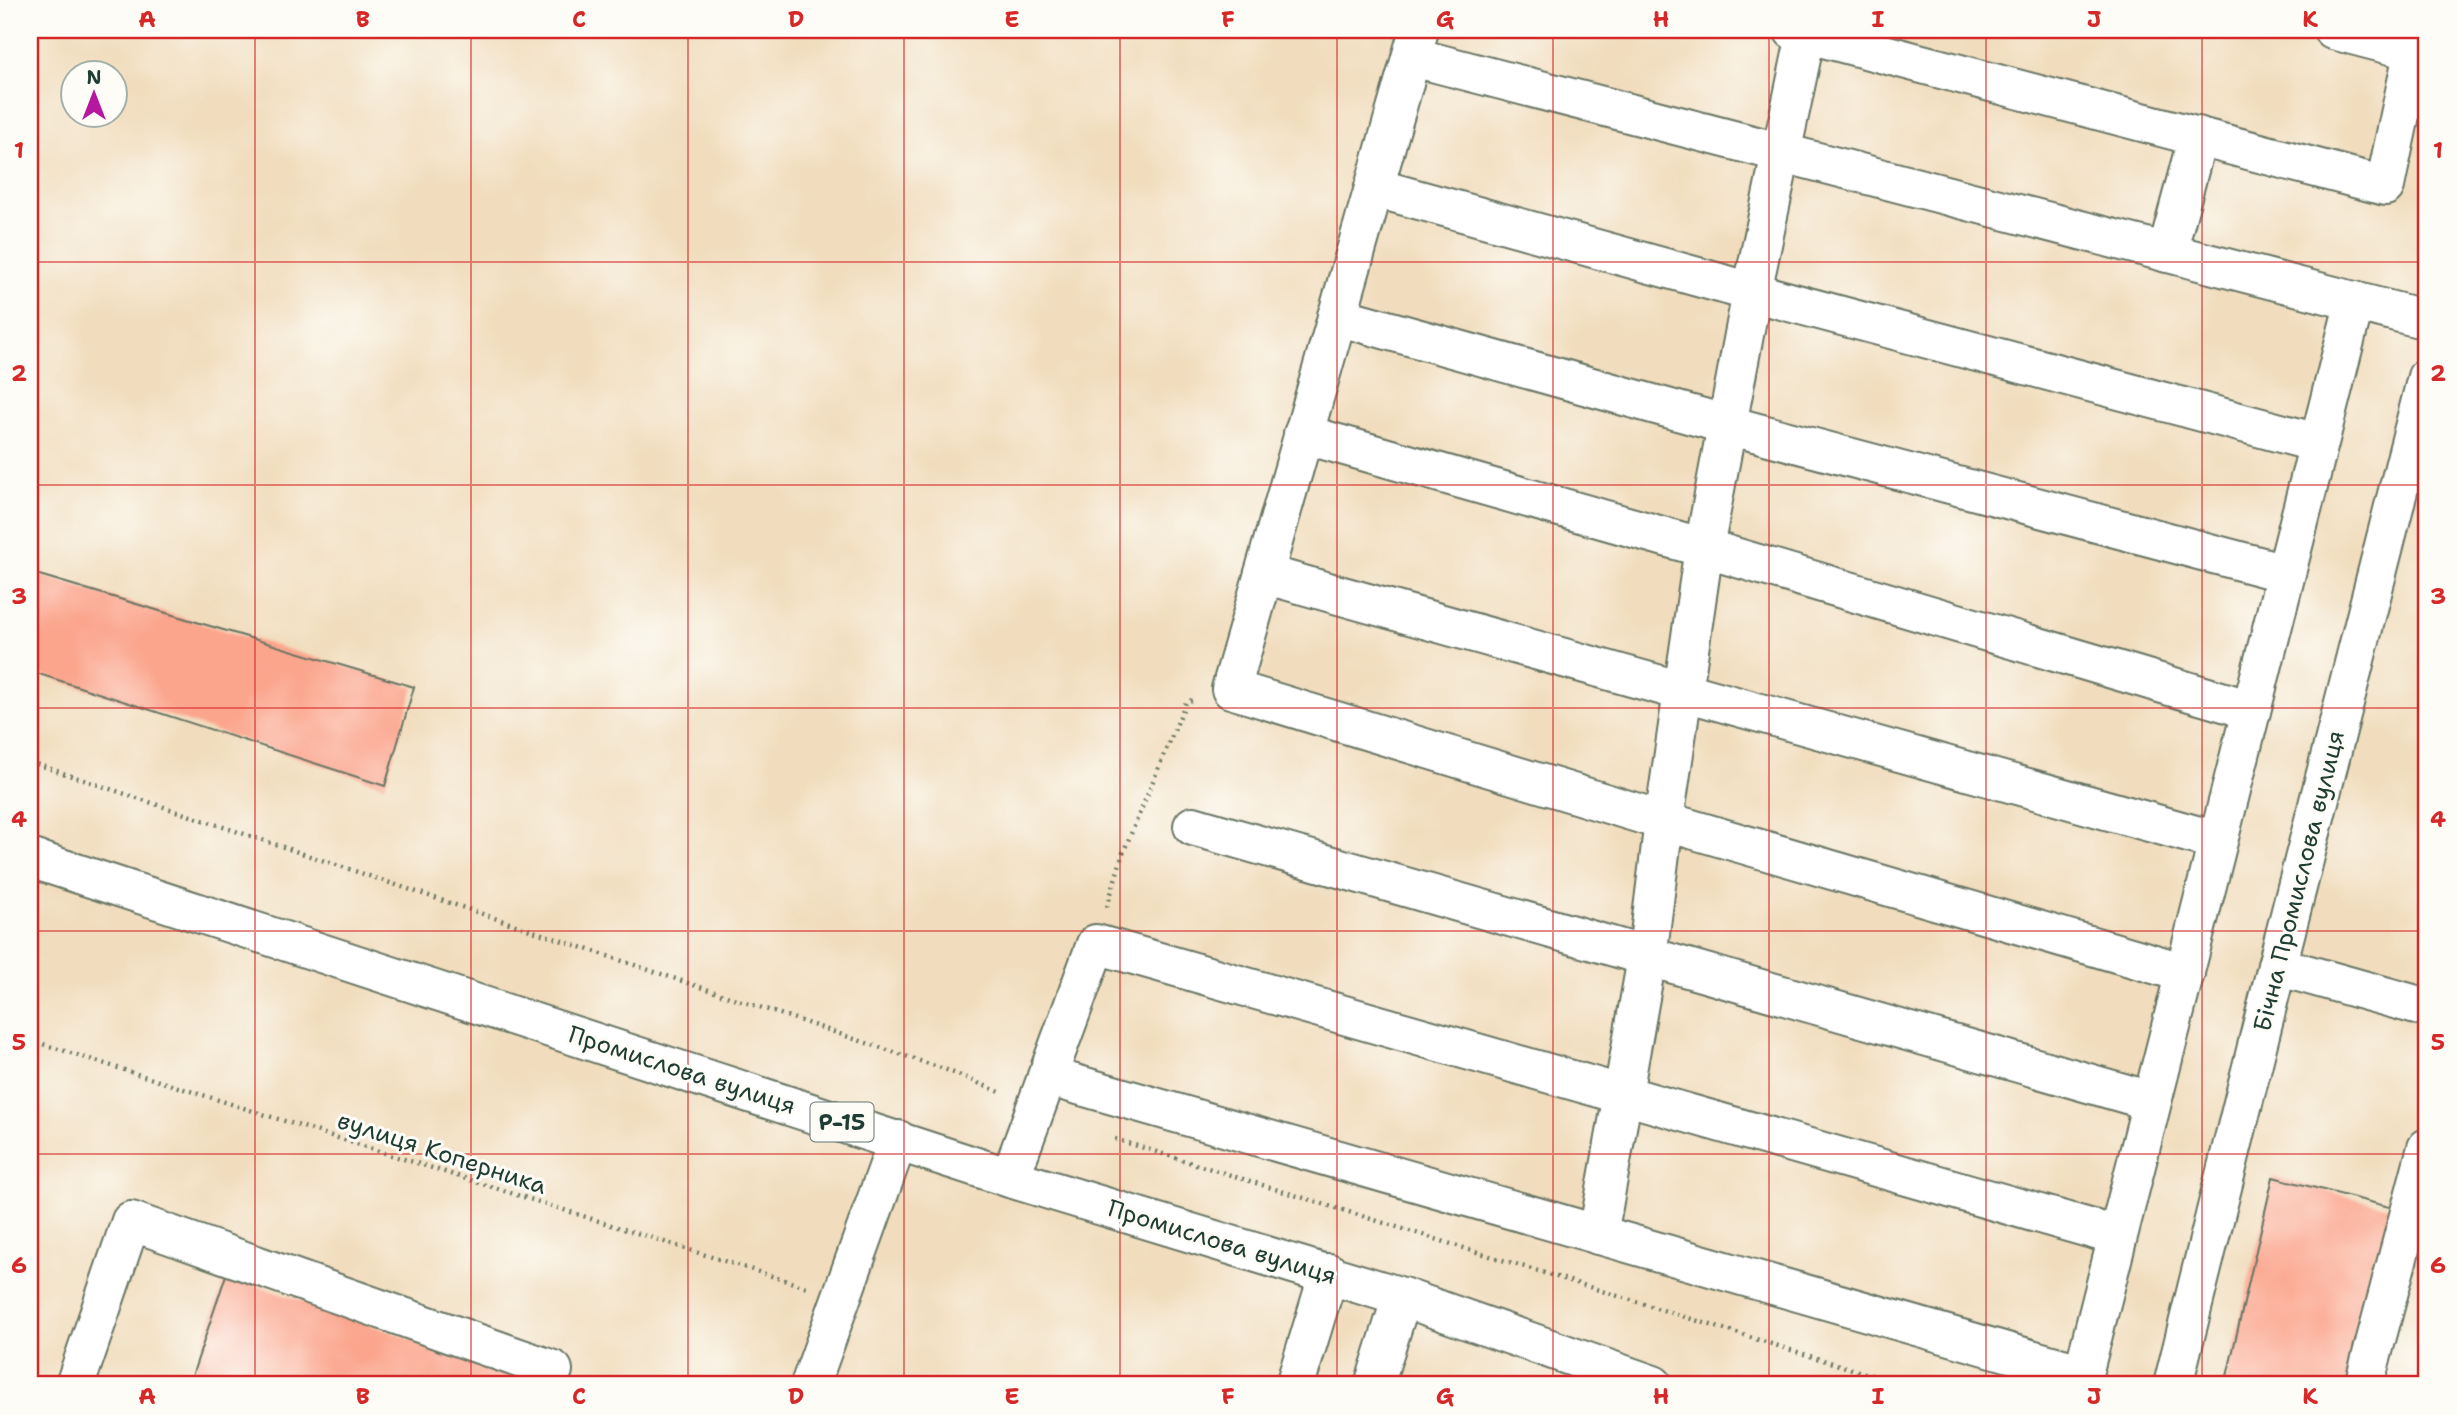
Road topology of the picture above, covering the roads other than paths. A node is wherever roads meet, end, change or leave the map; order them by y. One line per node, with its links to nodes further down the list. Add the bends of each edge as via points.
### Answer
1 (2333, 30): 3 (main road)
2 (1802, 31): 5 (main road); 6 (main road)
3 (2416, 40): 5 (main road, via 2385,186)
4 (1416, 43): 6 (main road); 7 (main road)
5 (2198, 136): 8 (main road)
6 (1782, 153): 8 (main road); 9 (main road)
7 (1376, 188): 9 (main road); 11 (main road)
8 (2166, 253): 10 (main road)
9 (1752, 292): 14 (main road); 16 (main road)
10 (2355, 302): 12 (main road); 16 (main road)
11 (1337, 316): 14 (main road); 15 (main road)
12 (2427, 320)
13 (2427, 377): 27 (main road, Бічна Промислова вулиця)
14 (1728, 425): 17 (main road); 18 (main road)
15 (1303, 434): 17 (main road); 19 (main road)
16 (2318, 443): 18 (main road)
17 (1704, 548): 20 (main road); 21 (main road)
18 (2286, 573): 21 (main road)
19 (1264, 574): 20 (main road); 22 (main road, via 1231,689)
20 (1683, 692): 22 (main road); 24 (main road)
21 (2251, 709): 24 (main road)
22 (1664, 821): 26 (main road); 28 (main road)
23 (1193, 826): 26 (main road)
24 (2217, 841): 28 (main road)
25 (30, 858): 33 (main road, Промислова вулиця / Р-15)
26 (1647, 958): 31 (main road); 32 (main road)
27 (2277, 966): 29 (main road); 46 (main road, Бічна Промислова вулиця)
28 (2185, 973): 32 (main road)
29 (2427, 1007)
30 (1041, 1092): 31 (main road, via 1096,944); 35 (main road); 36 (main road)
31 (1622, 1095): 36 (main road); 37 (main road)
32 (2151, 1101): 37 (main road)
33 (898, 1140): 35 (main road, Промислова вулиця / Р-15); 42 (main road)
34 (2427, 1148): 47 (main road)
35 (1010, 1178): 38 (main road, Промислова вулиця / Р-15)
36 (1598, 1235): 37 (main road, via 2083,1374)
37 (2117, 1236)
38 (1329, 1273): 39 (main road, Промислова вулиця / Р-15); 43 (main road)
39 (1402, 1297): 44 (main road); 45 (main road, Промислова вулиця / Р-15)
40 (553, 1370): 41 (main road, via 131,1221)
41 (75, 1385)
42 (810, 1385)
43 (1295, 1385)
44 (1374, 1385)
45 (1653, 1385)
46 (2173, 1385)
47 (2364, 1385)

